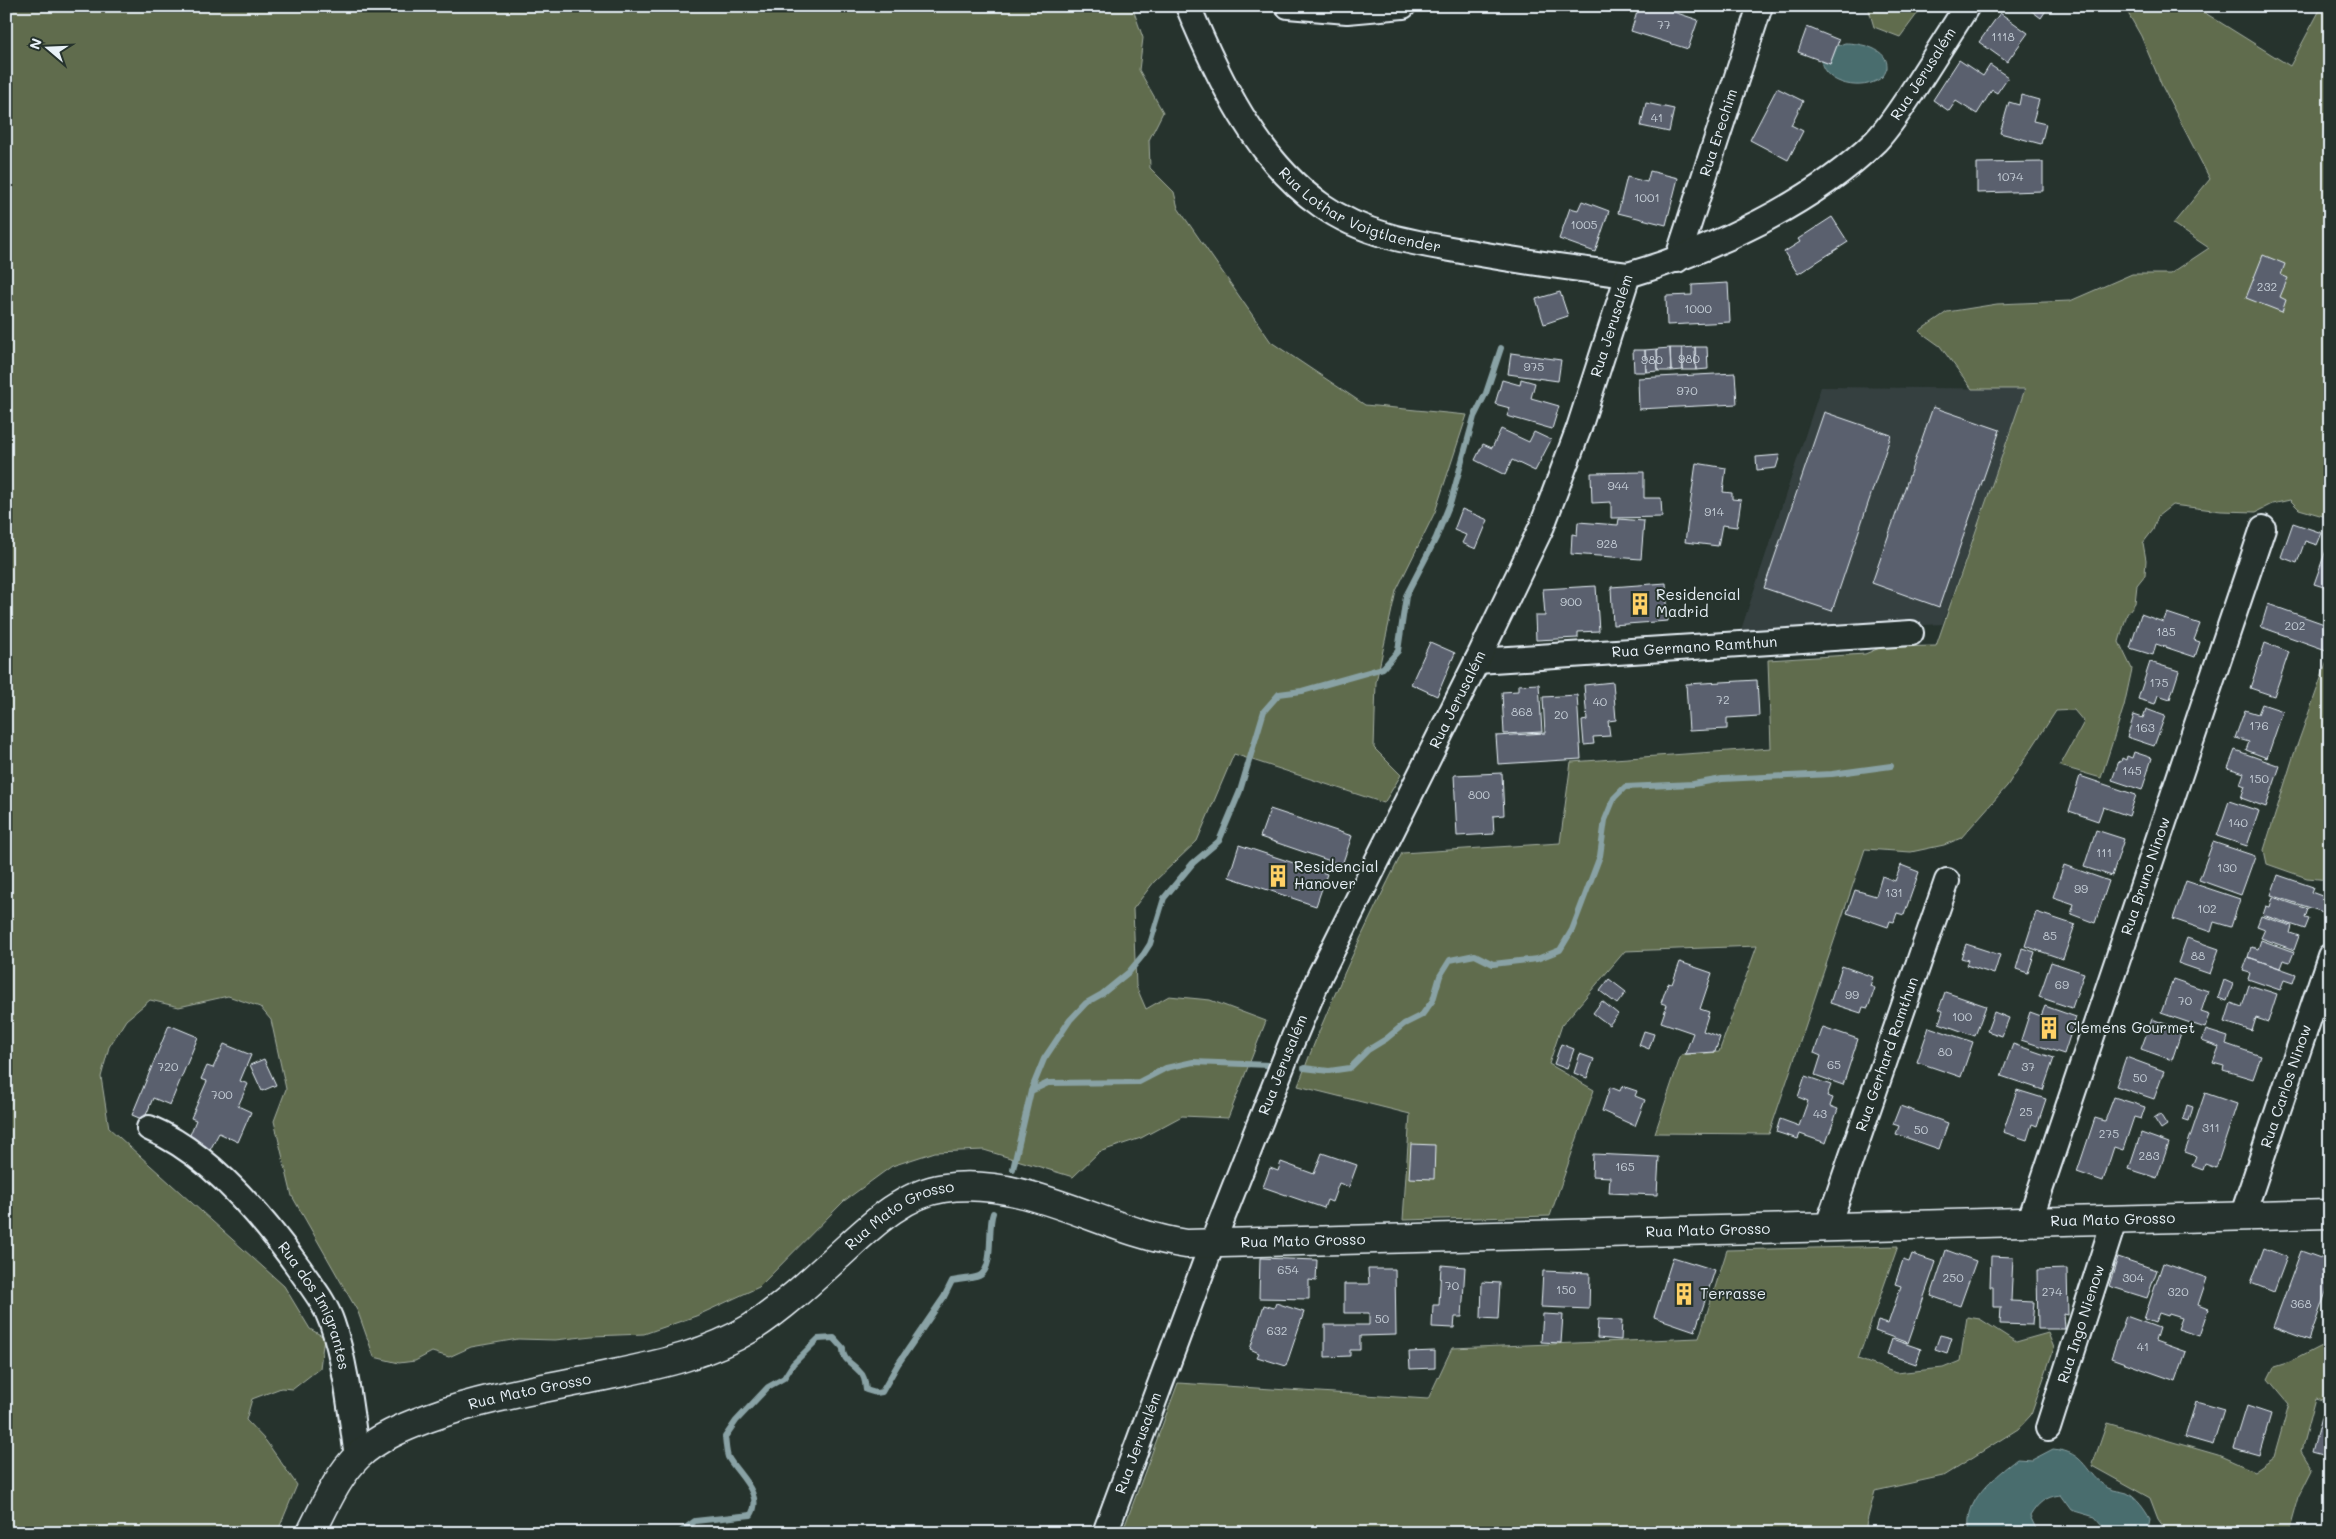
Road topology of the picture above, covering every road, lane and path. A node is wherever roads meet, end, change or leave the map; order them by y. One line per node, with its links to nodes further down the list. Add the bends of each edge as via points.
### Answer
1 (1188, 6): 7 (street, Rua Lothar Voigtlaender, via 1209,57 1240,112 1279,168 1321,205 1371,232 1425,245)
2 (1288, 6): 3 (street, via 1347,11)
3 (1403, 6)
4 (1760, 6): 6 (street, Rua Erechim)
5 (1967, 6): 6 (street, Rua Jerusalém, via 1877,140 1814,190 1780,211)
6 (1677, 260): 7 (street, Rua Jerusalém)
7 (1628, 276): 10 (street, Rua Jerusalém, via 1559,482 1534,544)
8 (2264, 528): 17 (street, Rua Bruno Ninow)
9 (1911, 634): 10 (street, Rua Germano Ramthun)
10 (1477, 661): 19 (street, Rua Jerusalém, via 1320,975)
11 (1947, 881): 18 (street, Rua Gerhard Ramthun)
12 (2330, 956): 15 (street, Rua Carlos Ninow)
13 (149, 1128): 21 (street, Rua dos Imigrantes, via 187,1149 249,1204 324,1303 338,1347)
14 (2330, 1214): 15 (street, Rua Mato Grosso)
15 (2242, 1217): 16 (street, Rua Mato Grosso)
16 (2114, 1222): 17 (street, Rua Mato Grosso); 20 (street, Rua Ingo Nienow)
17 (2029, 1224): 18 (street, Rua Mato Grosso)
18 (1827, 1228): 19 (street, Rua Mato Grosso)
19 (1212, 1244): 21 (street, Rua Mato Grosso, via 1165,1241 1017,1193 972,1185 940,1188 910,1199 895,1209 774,1312 719,1345 664,1363 453,1409 410,1425); 23 (street, Rua Jerusalém)
20 (2048, 1428)
21 (357, 1457): 22 (street, via 343,1474)
22 (311, 1533)
23 (1105, 1533)

